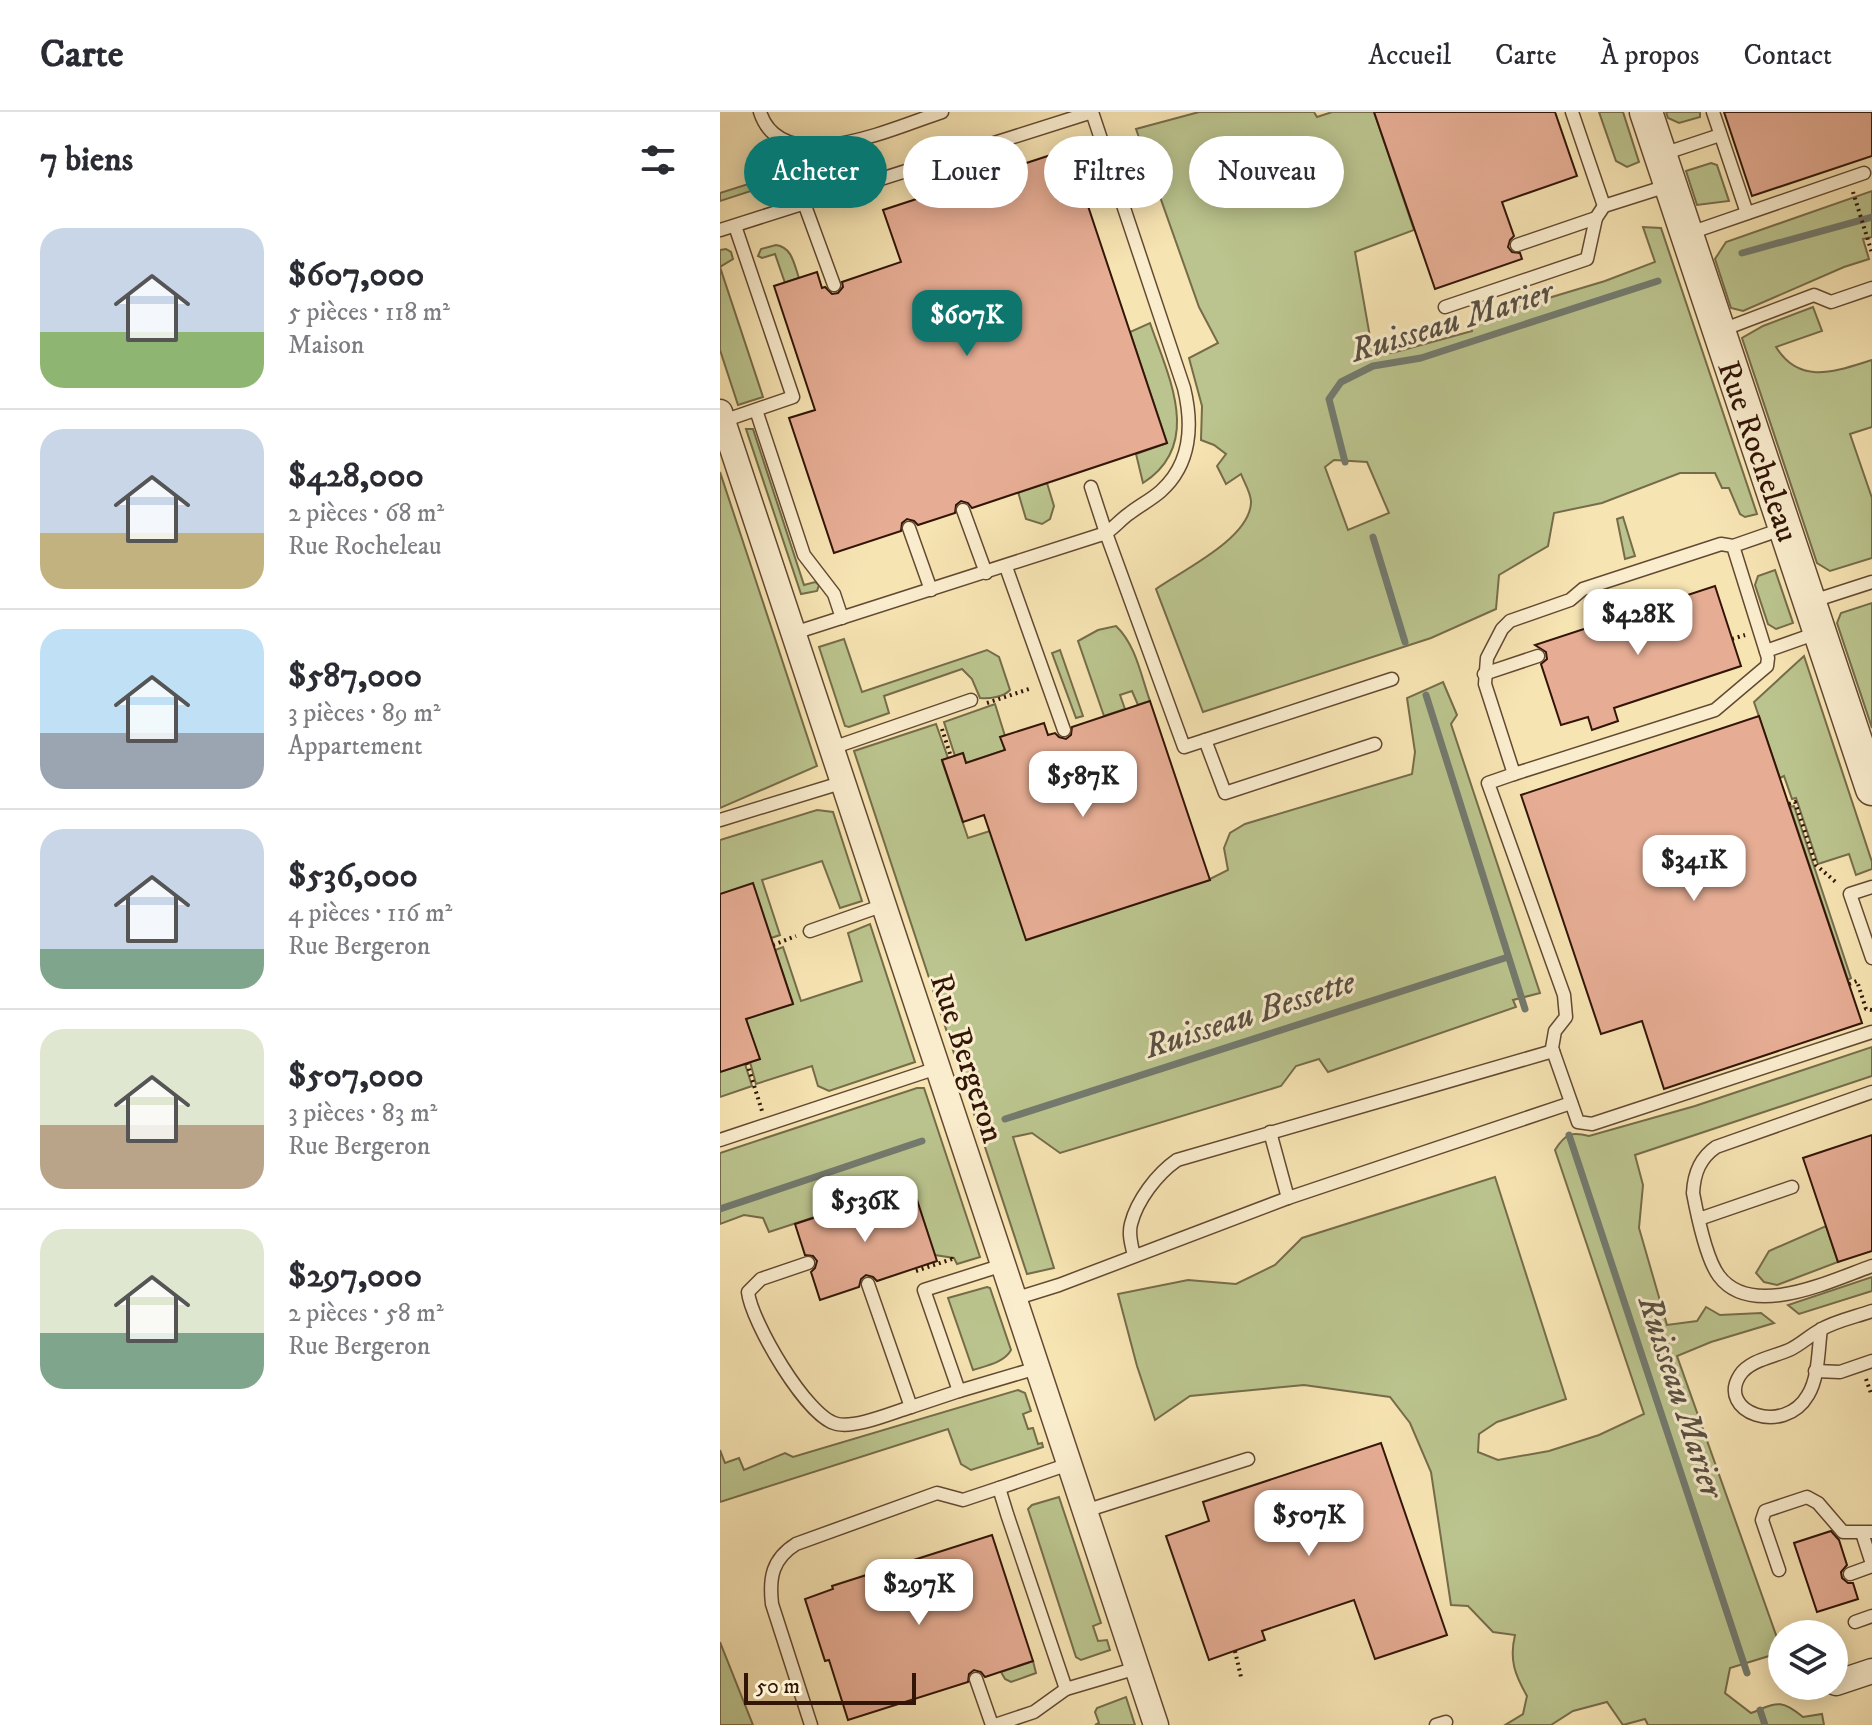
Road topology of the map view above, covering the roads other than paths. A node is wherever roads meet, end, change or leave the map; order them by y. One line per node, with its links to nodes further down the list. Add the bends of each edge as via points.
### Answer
1 (760, 112): 2 (lane, via 775,134 823,148)
2 (942, 112)
3 (1572, 112): 10 (lane)
4 (1646, 112): 7 (street, Rue Rocheleau)
5 (1713, 112): 6 (lane)
6 (1720, 135): 7 (lane); 13 (lane)
7 (1665, 170): 10 (lane); 17 (street, Rue Rocheleau)
8 (1864, 173): 13 (lane)
9 (887, 177): 30 (lane, via 1092,112 1191,417 1174,476)
10 (1604, 206): 14 (lane)
11 (789, 208): 15 (lane)
12 (806, 208): 19 (lane)
13 (1747, 213): 17 (lane)
14 (1596, 218): 18 (lane); 21 (lane, via 1587,259)
15 (735, 226): 16 (lane); 23 (lane, via 793,397)
16 (720, 230)
17 (1687, 234): 22 (street, Rue Rocheleau)
18 (1517, 245)
19 (834, 285)
20 (1872, 288): 22 (lane, via 1831,302 1814,295)
21 (1445, 307)
22 (1719, 331): 29 (street, Rue Rocheleau)
23 (756, 410): 24 (lane); 37 (lane, via 804,555 829,585)
24 (722, 417): 25 (street, Rue Bergeron)
25 (726, 452): 38 (street, Rue Bergeron)
26 (1091, 487): 30 (lane)
27 (963, 510): 33 (lane)
28 (909, 528): 35 (lane)
29 (1785, 528): 31 (lane); 36 (street, Rue Rocheleau)
30 (1106, 533): 32 (lane); 45 (lane, via 1184,747)
31 (1733, 546): 39 (lane); 41 (lane, via 1721,544 1640,569 1517,616 1494,642)
32 (1006, 567): 33 (lane); 44 (lane)
33 (986, 573): 35 (lane)
34 (1872, 582): 36 (lane)
35 (931, 590): 37 (lane)
36 (1815, 617): 39 (lane); 50 (street, Rue Rocheleau)
37 (842, 618): 38 (lane)
38 (794, 633): 47 (street, Rue Bergeron)
39 (1766, 651): 48 (lane, via 1767,666 1715,710)
40 (1538, 656): 41 (lane)
41 (1484, 674): 48 (lane)
42 (1392, 679): 45 (lane)
43 (971, 700): 47 (lane)
44 (1064, 730)
45 (1205, 740): 46 (lane, via 1225,793)
46 (1375, 744)
47 (832, 748): 49 (street, Rue Bergeron)
48 (1514, 774): 57 (lane, via 1488,783 1564,995 1566,1017 1555,1031)
49 (844, 782): 51 (lane); 53 (street, Rue Bergeron)
50 (1872, 789)
51 (720, 820)
52 (1872, 887): 55 (lane, via 1850,894)
53 (884, 905): 54 (lane); 58 (street, Rue Bergeron)
54 (810, 931)
55 (1872, 958)
56 (1872, 1032): 60 (lane, via 1592,1124 1578,1122)
57 (1553, 1051): 60 (lane); 61 (lane)
58 (937, 1068): 62 (lane); 68 (street, Rue Bergeron)
59 (1872, 1092): 65 (lane, via 1711,1150 1693,1181)
60 (1571, 1103): 64 (lane)
61 (1270, 1132): 64 (lane); 66 (lane, via 1189,1155 1167,1167 1148,1190 1131,1225)
62 (720, 1140)
63 (1792, 1187): 65 (lane)
64 (1288, 1198): 66 (lane)
65 (1699, 1219): 69 (lane, via 1717,1274 1746,1293 1794,1293)
66 (1134, 1256): 71 (lane)
67 (808, 1263): 78 (lane, via 761,1279 748,1292 798,1392 819,1415 838,1424)
68 (1003, 1265): 71 (street, Rue Bergeron); 77 (lane, via 924,1290)
69 (1872, 1266)
70 (868, 1284): 78 (lane)
71 (1014, 1299): 75 (street, Rue Bergeron)
72 (1872, 1311): 73 (lane)
73 (1821, 1329): 76 (lane); 76 (lane, via 1746,1368 1736,1382 1739,1400 1755,1416 1781,1417 1808,1395)
74 (1872, 1361): 76 (lane, via 1840,1372)
75 (1037, 1368): 77 (lane); 80 (street, Rue Bergeron)
76 (1815, 1371)
77 (959, 1391): 78 (lane)
78 (911, 1407)
79 (1248, 1459): 82 (lane)
80 (1069, 1464): 81 (lane); 82 (street, Rue Bergeron)
81 (999, 1488): 93 (lane); 94 (lane, via 963,1500 937,1493 796,1544 778,1559 770,1584 772,1604)
82 (1085, 1511): 89 (street, Rue Bergeron)
83 (1867, 1533): 84 (lane); 85 (lane, via 1843,1532 1807,1497 1772,1507 1762,1520)
84 (1872, 1565): 86 (lane)
85 (1779, 1570)
86 (1850, 1574)
87 (1872, 1616): 88 (lane)
88 (1855, 1622)
89 (1137, 1668): 93 (lane); 96 (street, Rue Bergeron)
90 (1872, 1671): 92 (street)
91 (976, 1679): 95 (lane)
92 (1848, 1679)
93 (1066, 1689): 95 (lane, via 1034,1712)
94 (811, 1725)
95 (994, 1725)
96 (1156, 1725)

